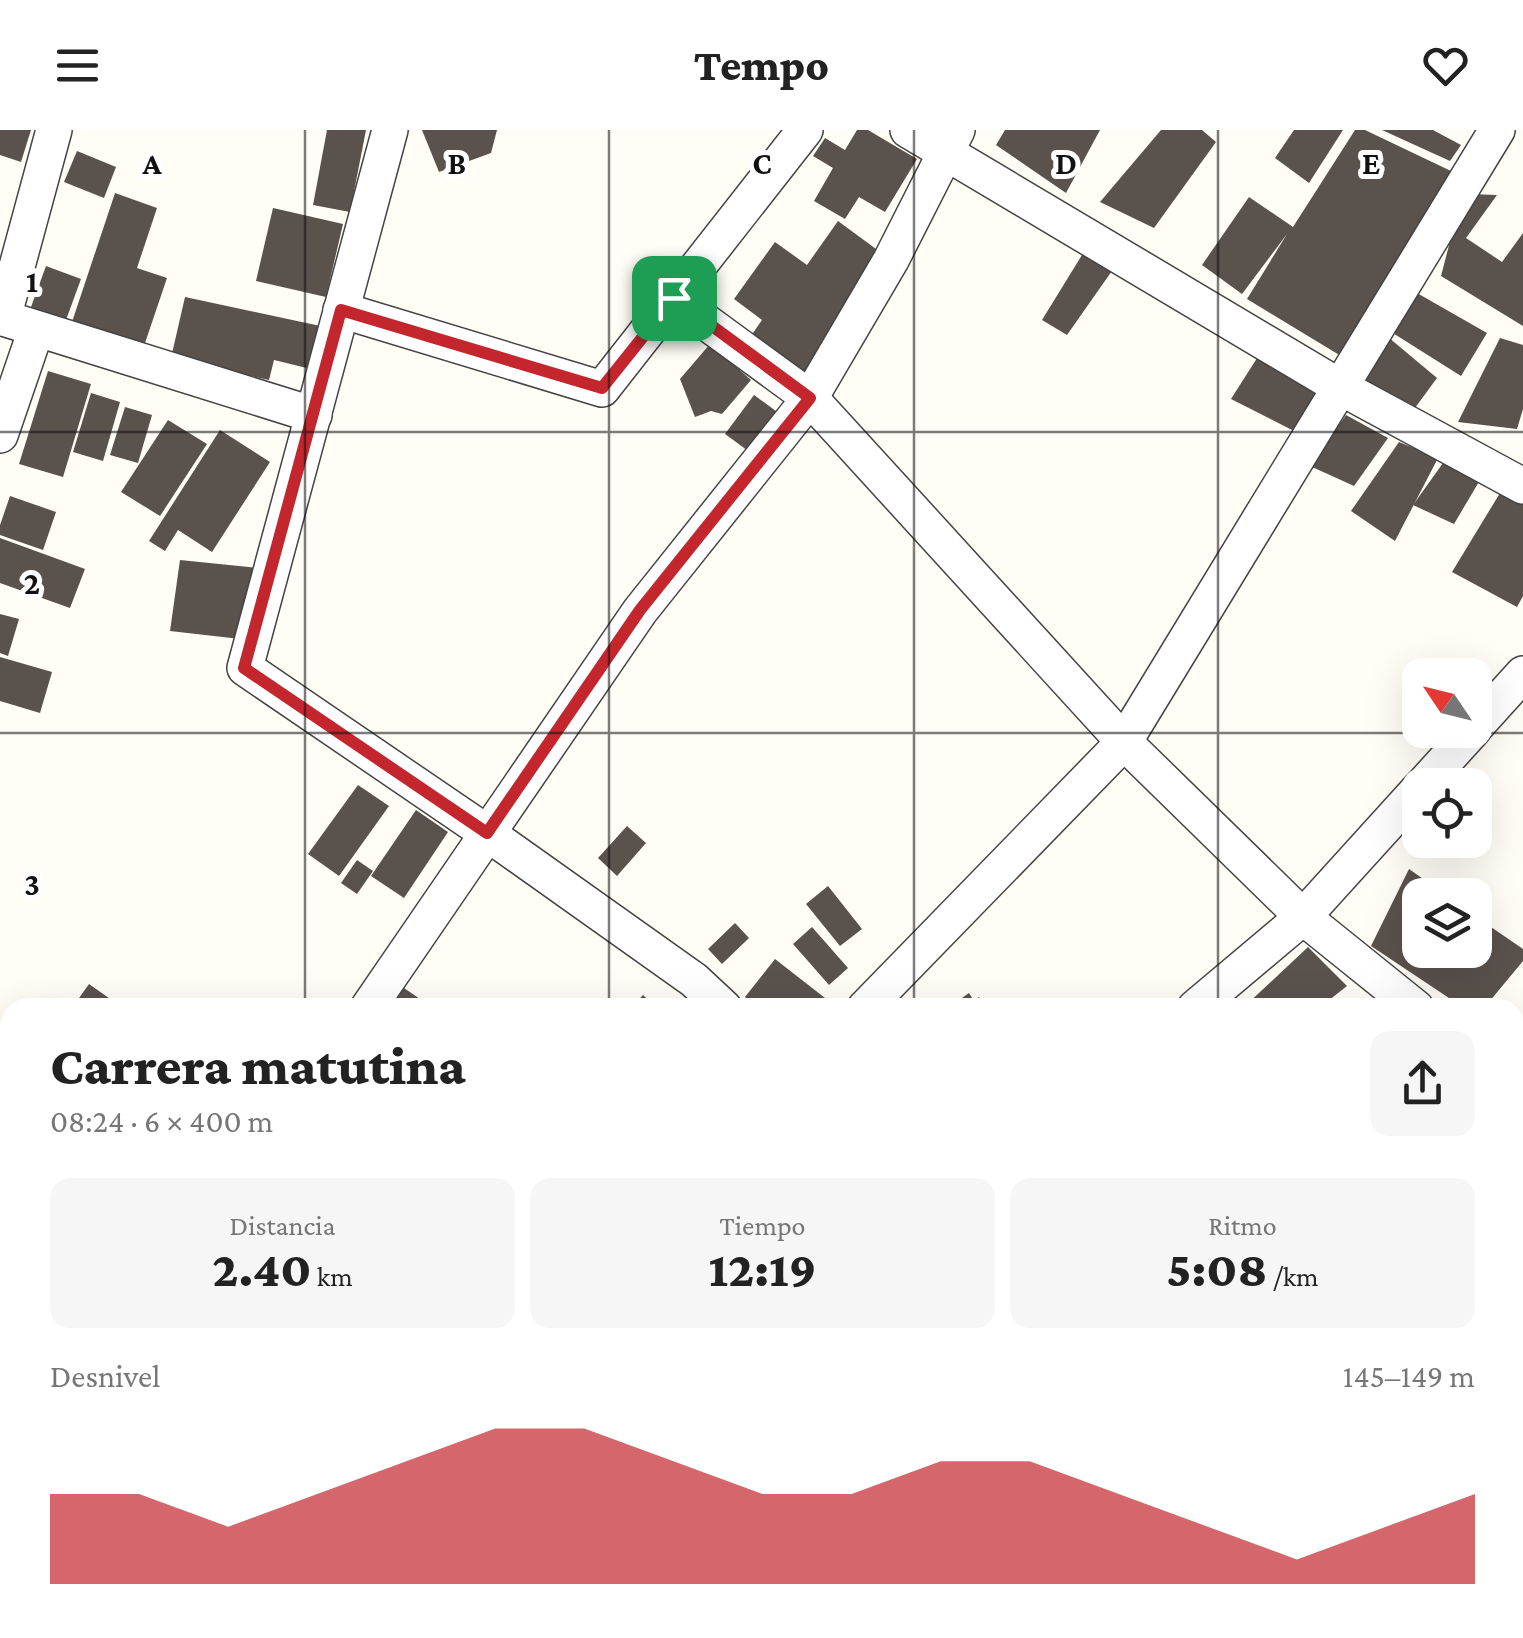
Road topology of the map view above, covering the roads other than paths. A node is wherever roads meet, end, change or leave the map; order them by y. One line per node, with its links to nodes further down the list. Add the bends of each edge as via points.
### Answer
1 (54, 130): 9 (street)
2 (390, 130): 8 (street)
3 (805, 130): 7 (street)
4 (908, 130): 6 (street)
5 (1497, 130): 11 (street)
6 (950, 142): 11 (street); 12 (street)
7 (674, 298): 8 (street, via 602,388); 12 (street)
8 (341, 310): 13 (street)
9 (1, 318): 10 (street)
10 (36, 330): 13 (street); 14 (street)
11 (1340, 388): 15 (street); 18 (street)
12 (810, 398): 18 (street); 22 (street, via 640,610)
13 (314, 415): 22 (street, via 244,668)
14 (0, 434)
15 (1523, 486)
16 (1523, 674): 17 (street)
17 (1492, 709)
18 (1124, 742): 23 (street); 26 (street)
19 (1456, 748): 20 (street)
20 (1438, 768)
21 (1402, 807): 23 (street)
22 (487, 833): 24 (street); 25 (street)
23 (1303, 916): 27 (street); 28 (street)
24 (375, 998)
25 (713, 998)
26 (875, 998)
27 (1207, 998)
28 (1404, 998)

